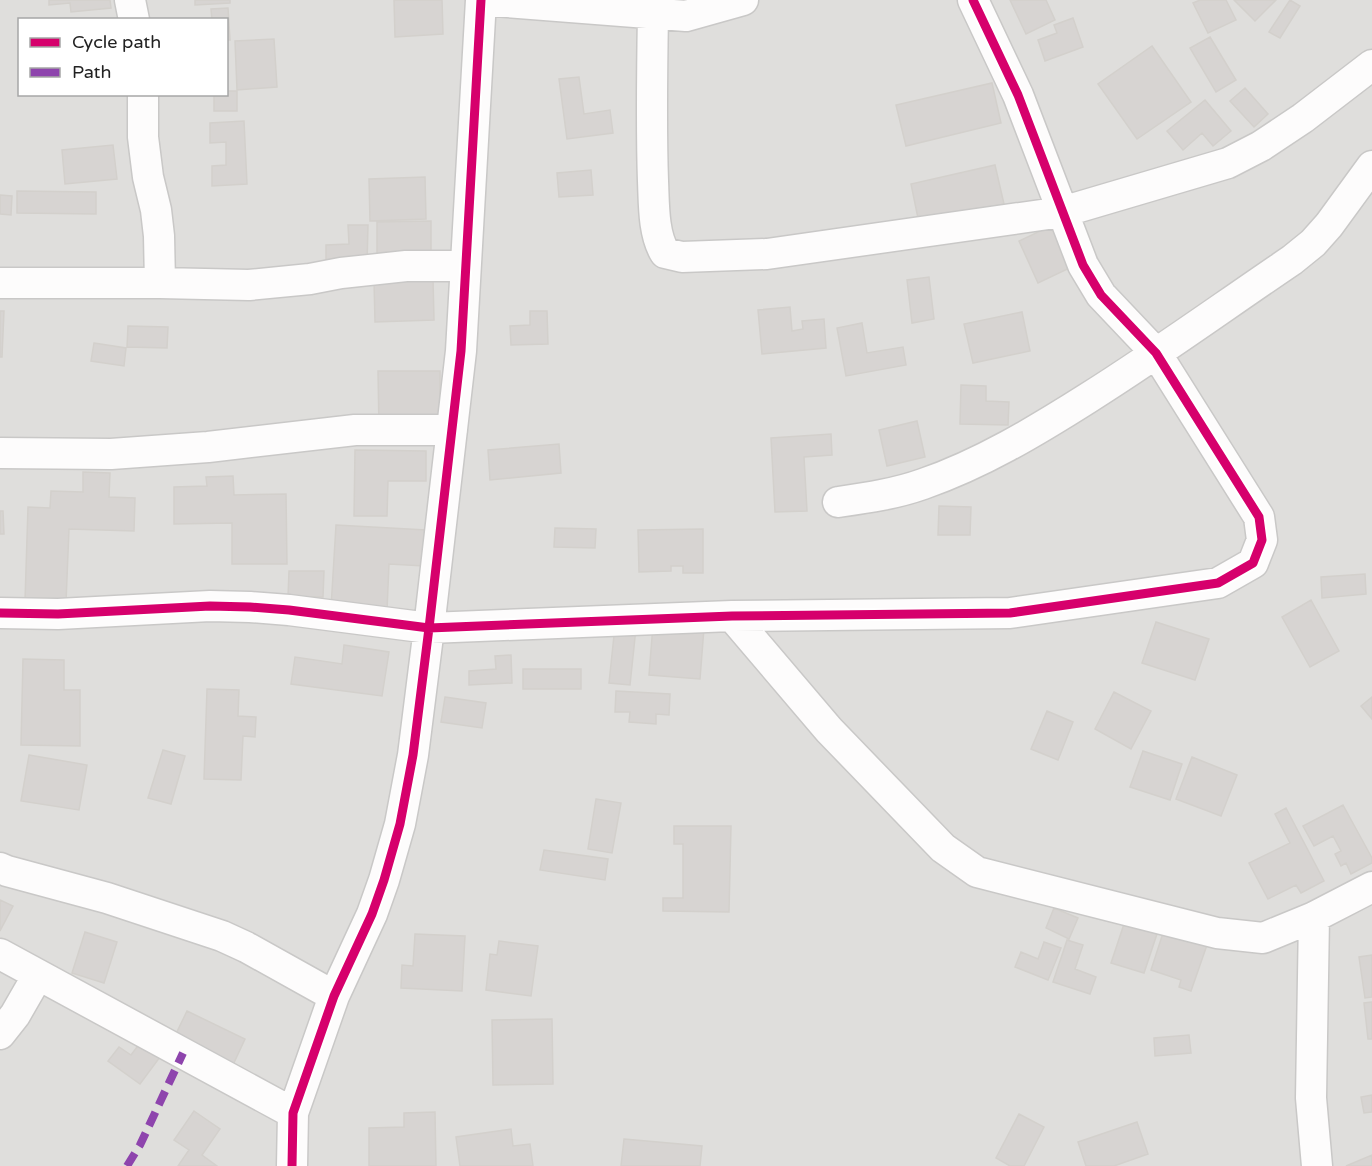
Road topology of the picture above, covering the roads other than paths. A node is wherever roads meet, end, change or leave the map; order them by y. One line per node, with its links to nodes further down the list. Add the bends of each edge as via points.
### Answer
1 (130, 0): 6 (street)
2 (481, 0): 5 (street); 11 (street)
3 (743, 0): 5 (street, via 686,16)
4 (972, 0): 10 (street, via 1018,95)
5 (652, 14): 10 (street, via 654,208 665,254 767,254)
6 (134, 18)
7 (1372, 65): 10 (street, via 1295,123 1228,163)
8 (143, 96): 13 (street, via 142,137 156,210)
9 (1372, 166): 14 (street, via 1313,243)
10 (1062, 212): 14 (street, via 1083,265 1101,296)
11 (465, 266): 13 (street, via 396,267 249,285); 15 (street)
12 (0, 283): 13 (street)
13 (159, 283)
14 (1156, 353): 17 (street, via 1035,432 970,464 886,495); 19 (street, via 1259,517 1262,540 1253,563 1218,583 1010,613)
15 (452, 430): 16 (street, via 355,430 111,454); 20 (street)
16 (0, 453)
17 (838, 502)
18 (0, 613): 20 (street, via 250,607)
19 (732, 616): 20 (street); 23 (street, via 829,730 944,848 977,872 1217,933 1263,938)
20 (429, 628): 26 (street, via 400,824 372,914)
21 (0, 868): 26 (street, via 222,936)
22 (1372, 887): 23 (street)
23 (1314, 917): 30 (street, via 1311,1098)
24 (0, 954): 25 (street)
25 (38, 975): 27 (street); 28 (street)
26 (334, 996): 28 (street)
27 (0, 1034)
28 (293, 1113): 29 (street)
29 (292, 1166)
30 (1317, 1166)

